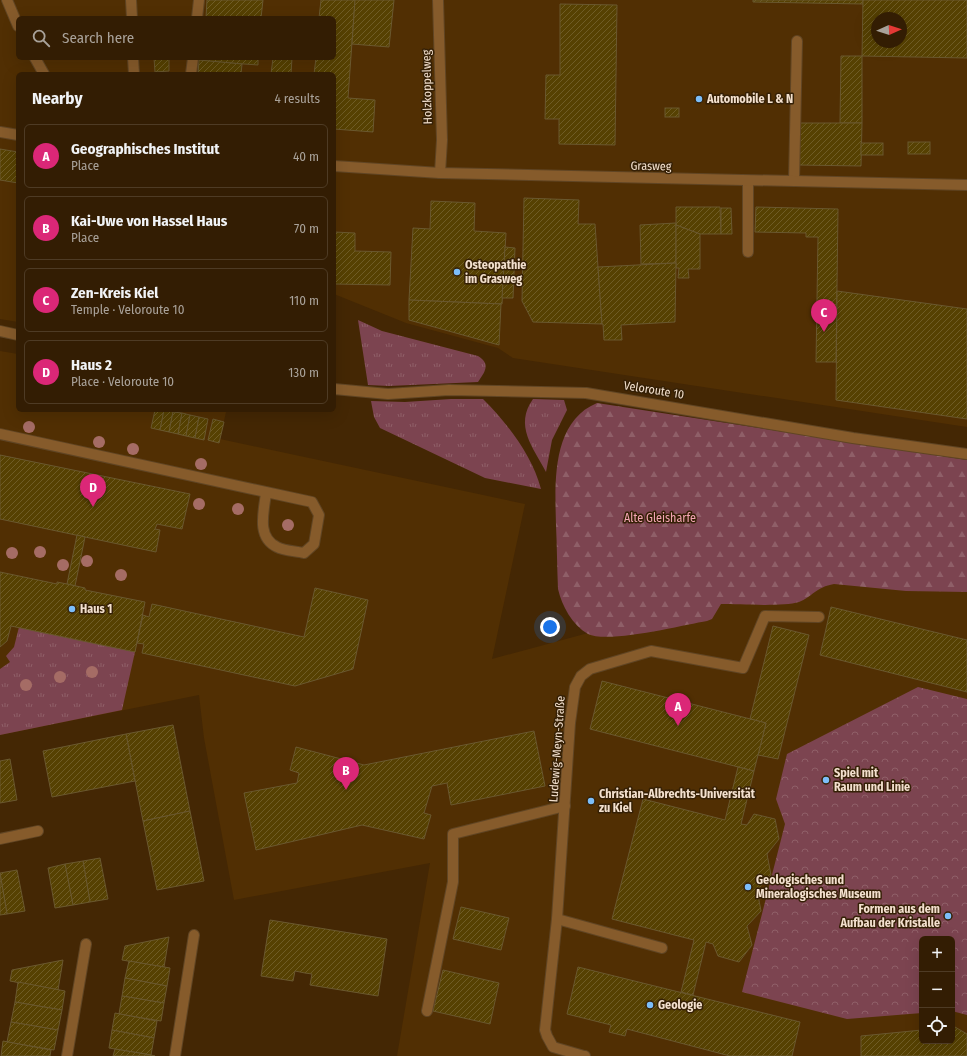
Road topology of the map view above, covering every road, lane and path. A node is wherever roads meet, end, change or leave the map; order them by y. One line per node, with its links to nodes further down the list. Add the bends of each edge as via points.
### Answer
1 (7, 0): 7 (street)
2 (131, 0): 5 (street)
3 (199, 0): 6 (street)
4 (438, 0): 18 (street, Holzkoppelweg, via 442,140)
5 (132, 16)
6 (197, 16)
7 (16, 21)
8 (797, 41): 20 (street)
9 (36, 60): 12 (street)
10 (133, 60): 13 (street)
11 (193, 60): 14 (street)
12 (43, 72)
13 (134, 72)
14 (191, 72)
15 (0, 132): 16 (street)
16 (16, 136)
17 (336, 166): 18 (street, Grasweg)
18 (440, 173): 19 (street, Grasweg)
19 (748, 181): 20 (street, Grasweg); 22 (street)
20 (794, 181): 21 (street, Grasweg)
21 (967, 185)
22 (748, 252)
23 (0, 331): 24 (street)
24 (16, 335)
25 (336, 389): 27 (street, Veloroute 10, via 388,394 449,390 586,394)
26 (0, 434): 28 (street)
27 (967, 454)
28 (266, 493): 28 (street, via 312,502 320,515 314,544 304,553 277,548 267,540 262,526)
29 (819, 617): 30 (street, Ludewig-Meyn-Straße, via 765,616 743,668 651,651 590,670 581,676 575,686 572,702)
30 (565, 806): 33 (street, Ludewig-Meyn-Straße); 37 (street, via 453,834 453,882)
31 (38, 831): 32 (street)
32 (0, 839)
33 (556, 919): 36 (street); 40 (street, Ludewig-Meyn-Straße, via 545,1030 554,1047)
34 (194, 935): 39 (street)
35 (86, 944): 38 (street)
36 (662, 948)
37 (427, 1011)
38 (67, 1056)
39 (175, 1056)
40 (584, 1056)

